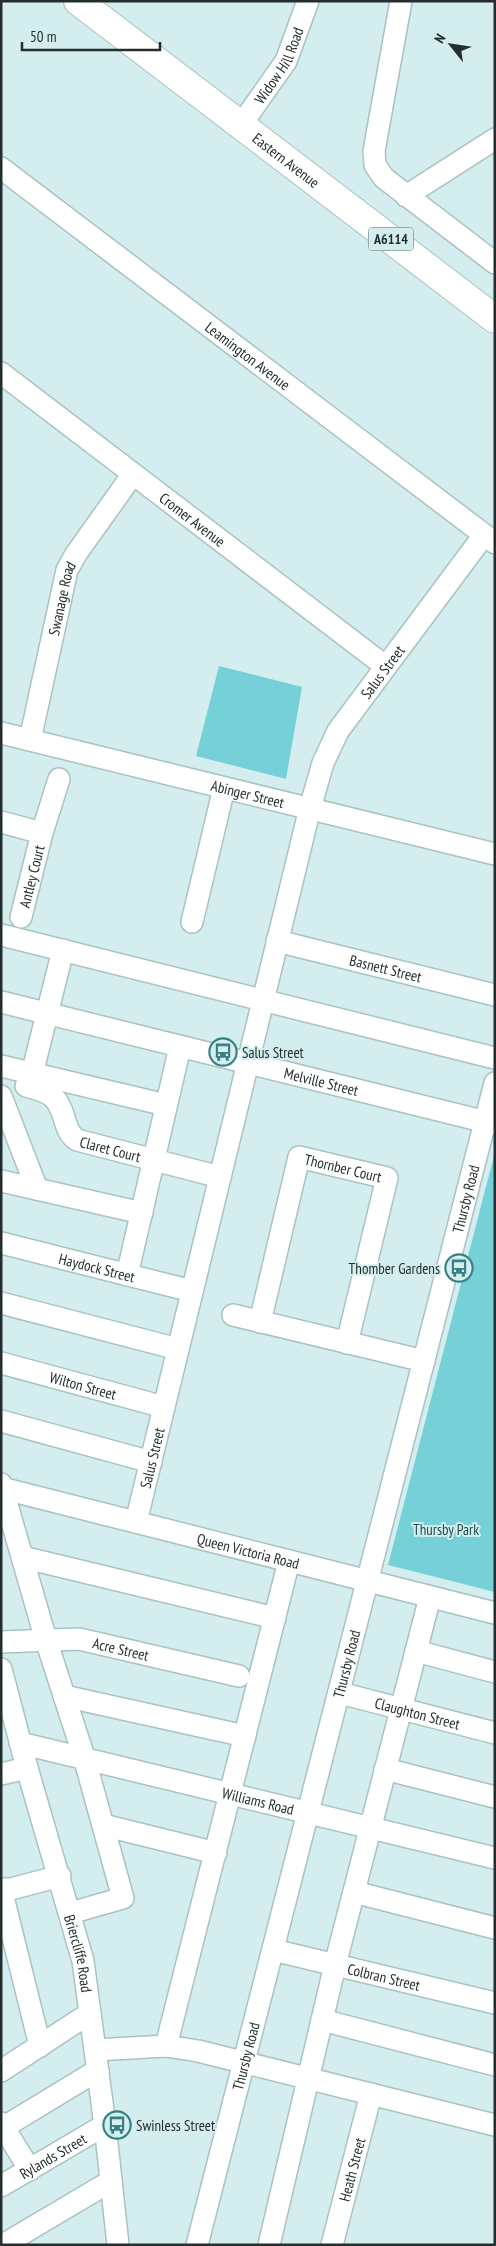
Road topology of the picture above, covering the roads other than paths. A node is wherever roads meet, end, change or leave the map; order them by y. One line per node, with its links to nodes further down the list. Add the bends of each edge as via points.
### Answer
1 (78, 1): 4 (highway, Eastern Avenue / A6114)
2 (308, 1): 4 (street, Widow Hill Road, via 286,61)
3 (401, 1): 7 (street, via 374,151 377,170)
4 (241, 125): 9 (highway, Eastern Avenue / A6114)
5 (495, 139): 7 (street)
6 (1, 168): 12 (street, Leamington Avenue)
7 (406, 196): 8 (street)
8 (495, 263)
9 (495, 319)
10 (3, 377): 11 (street, Cromer Avenue)
11 (133, 474): 13 (street, Cromer Avenue); 15 (street, Swanage Road, via 67,570)
12 (489, 539): 13 (street, Salus Street)
13 (384, 666): 18 (street, Salus Street, via 338,731 323,763)
14 (1, 733): 15 (street, Abinger Street)
15 (30, 740): 17 (street, Abinger Street)
16 (59, 779): 20 (street, Antley Court)
17 (224, 788): 18 (street, Abinger Street); 23 (street)
18 (310, 808): 21 (street, Abinger Street); 25 (street, Salus Street)
19 (1, 822): 20 (street, Antley Court)
20 (42, 833): 22 (street, Antley Court)
21 (495, 854)
22 (21, 918)
23 (192, 922)
24 (1, 935): 26 (street)
25 (277, 942): 27 (street, Basnett Street); 28 (street, Salus Street)
26 (63, 950): 28 (street); 30 (street)
27 (495, 995)
28 (263, 1000): 32 (street); 33 (street, Salus Street)
29 (1, 1002): 30 (street, Melville Street)
30 (47, 1014): 31 (street, Melville Street); 35 (street)
31 (180, 1047): 33 (street, Melville Street); 38 (street)
32 (495, 1058)
33 (248, 1064): 39 (street, Melville Street); 41 (street, Salus Street)
34 (1, 1066): 35 (street)
35 (29, 1080): 38 (street); 40 (street, Claret Court, via 61,1105 68,1130 77,1140)
36 (495, 1083): 39 (street, Thursby Road)
37 (1, 1096): 43 (street)
38 (166, 1105): 40 (street)
39 (489, 1123): 53 (street, Thursby Road)
40 (154, 1161): 41 (street, Claret Court); 44 (street)
41 (220, 1177): 47 (street, Salus Street)
42 (1, 1181): 43 (street)
43 (37, 1189): 44 (street)
44 (142, 1213): 46 (street)
45 (1, 1243): 46 (street, Haydock Street)
46 (127, 1275): 47 (street, Haydock Street)
47 (192, 1291): 52 (street, Salus Street)
48 (1, 1303): 52 (street)
49 (233, 1316): 50 (street)
50 (260, 1322): 51 (street); 51 (street, Thornber Court, via 299,1157 387,1178)
51 (347, 1343): 53 (street)
52 (178, 1349): 55 (street, Salus Street)
53 (424, 1361): 62 (street, Thursby Road)
54 (1, 1363): 55 (street, Wilton Street)
55 (164, 1407): 57 (street, Salus Street)
56 (1, 1421): 57 (street)
57 (151, 1462): 59 (street, Salus Street)
58 (2, 1487): 59 (street, Queen Victoria Road); 60 (street)
59 (136, 1522): 61 (street, Queen Victoria Road)
60 (22, 1557): 65 (street); 66 (street)
61 (289, 1561): 62 (street, Queen Victoria Road); 65 (street)
62 (368, 1581): 63 (street, Queen Victoria Road); 72 (street, Thursby Road)
63 (430, 1597): 64 (street, Queen Victoria Road); 68 (street)
64 (495, 1613)
65 (275, 1618): 76 (street)
66 (46, 1640): 67 (street, Acre Street); 71 (street, Acre Street, via 79,1639); 73 (street)
67 (1, 1642)
68 (416, 1651): 70 (street); 74 (street)
69 (1, 1669): 77 (street, Briercliffe Road)
70 (495, 1672)
71 (239, 1676)
72 (340, 1693): 74 (street, Claughton Street); 84 (street, Thursby Road)
73 (64, 1696): 76 (street); 78 (street)
74 (400, 1709): 75 (street, Claughton Street); 80 (street)
75 (495, 1733)
76 (245, 1736): 82 (street)
77 (20, 1742): 78 (street, Williams Road); 79 (street, Briercliffe Road)
78 (84, 1757): 82 (street, Williams Road); 85 (street)
79 (27, 1768): 81 (street); 89 (street, Briercliffe Road)
80 (385, 1769): 83 (street); 86 (street)
81 (1, 1774)
82 (230, 1794): 84 (street, Williams Road); 87 (street)
83 (495, 1797)
84 (308, 1812): 86 (street, Williams Road); 94 (street, Thursby Road)
85 (103, 1825): 87 (street); 92 (street, via 123,1898)
86 (371, 1828): 88 (street, Williams Road); 91 (street)
87 (216, 1853): 100 (street)
88 (495, 1858)
89 (60, 1876): 90 (street); 92 (street, Briercliffe Road)
90 (1, 1889): 99 (street)
91 (354, 1892): 93 (street); 95 (street)
92 (70, 1913): 97 (street, Briercliffe Road, via 83,1961)
93 (495, 1928)
94 (273, 1950): 95 (street, Colbran Street); 102 (street, Thursby Road)
95 (335, 1965): 96 (street, Colbran Street); 98 (street)
96 (495, 2003)
97 (90, 2013): 99 (street); 101 (street, Briercliffe Road)
98 (322, 2020): 103 (street); 105 (street)
99 (40, 2046): 104 (street)
100 (166, 2046): 101 (street); 102 (street)
101 (96, 2060): 107 (street); 108 (street, Briercliffe Road)
102 (242, 2063): 105 (street); 115 (street, Thursby Road)
103 (495, 2065)
104 (1, 2071)
105 (308, 2079): 106 (street); 116 (street)
106 (370, 2094): 109 (street); 117 (street, Heath Street)
107 (2, 2125): 110 (street)
108 (105, 2125): 110 (street, Rylands Street); 111 (street, Briercliffe Road)
109 (495, 2125)
110 (30, 2170): 112 (street, Rylands Street)
111 (111, 2181): 113 (street, Briercliffe Road); 114 (street)
112 (1, 2186)
113 (115, 2244)
114 (3, 2245)
115 (198, 2245)
116 (269, 2245)
117 (332, 2245)

